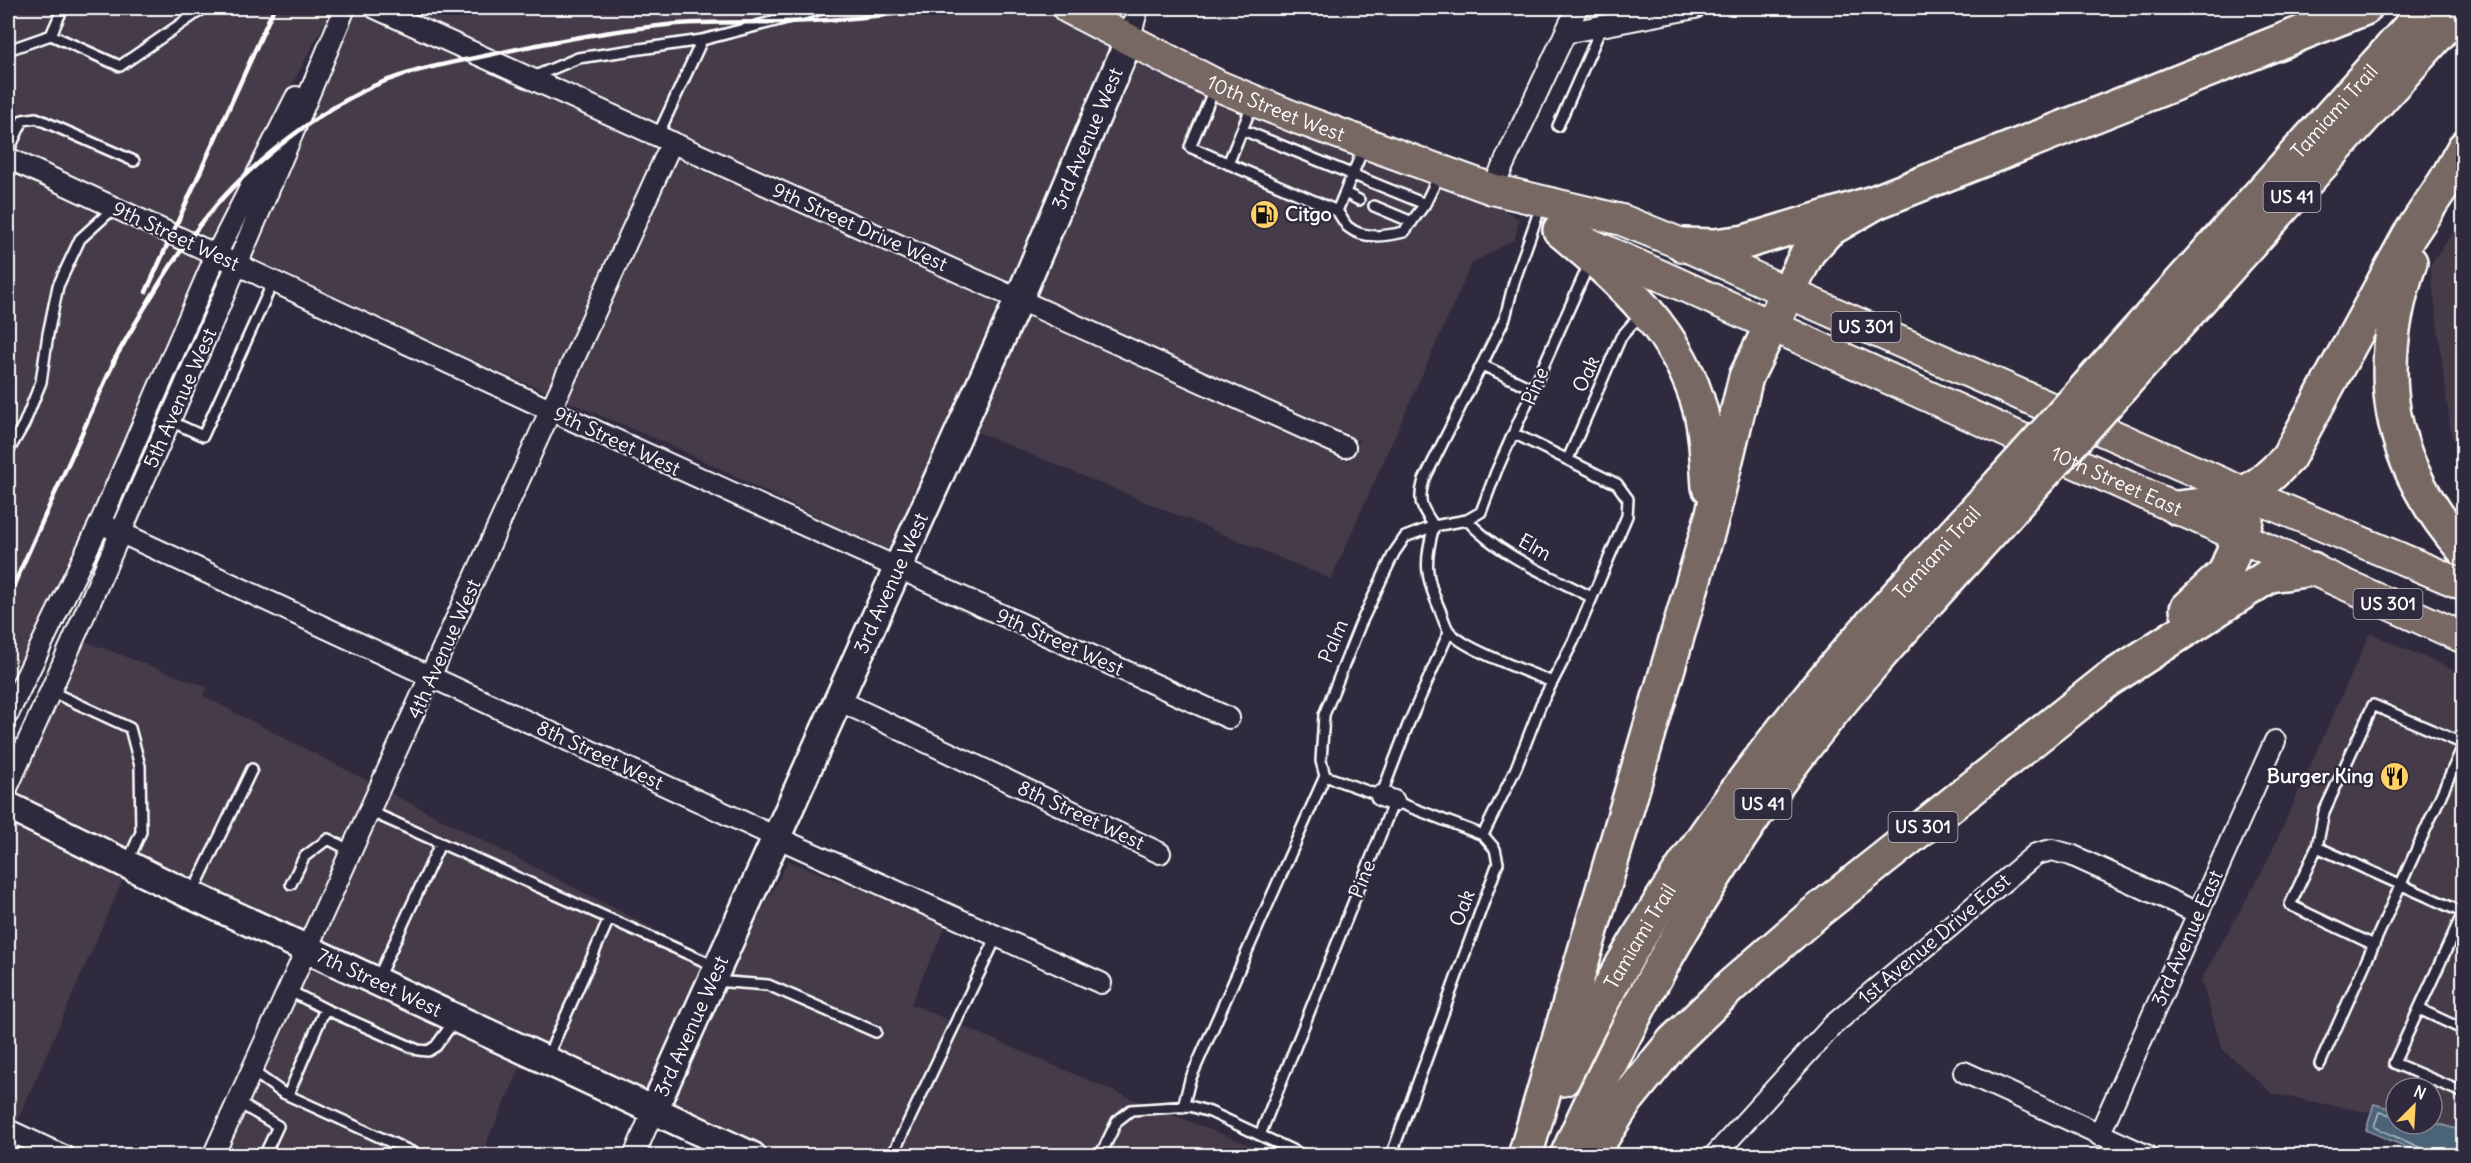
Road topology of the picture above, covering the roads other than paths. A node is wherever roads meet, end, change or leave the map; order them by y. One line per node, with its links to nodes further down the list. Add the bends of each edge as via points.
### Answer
1 (63, 8): 15 (lane)
2 (204, 8): 15 (lane, via 120,66)
3 (344, 8): 50 (street, 5th Avenue West); 51 (street, 5th Avenue West)
4 (375, 8): 19 (street, 9th Street Drive West)
5 (826, 8): 16 (lane)
6 (1068, 8): 17 (main road, 10th Street West)
7 (1138, 8): 17 (street, 3rd Avenue West)
8 (1577, 8): 14 (street)
9 (1695, 8): 13 (street)
10 (2365, 8): 41 (highway)
11 (2427, 8): 58 (highway, Tamiami Trail / US 41)
12 (2462, 8): 58 (highway, Tamiami Trail / US 41)
13 (1602, 26): 14 (street); 22 (lane)
14 (1565, 33): 38 (street)
15 (51, 35): 18 (lane)
16 (702, 39): 19 (lane, via 578,58); 24 (lane)
17 (1129, 40): 20 (main road, 10th Street West); 54 (street, 3rd Avenue West)
18 (8, 50)
19 (531, 78): 24 (street, 9th Street Drive West)
20 (1216, 85): 21 (main road, 10th Street West); 31 (lane, via 1190,147)
21 (1254, 101): 23 (lane); 25 (main road, 10th Street West)
22 (1558, 126)
23 (1243, 130): 28 (lane, via 1268,146); 31 (lane)
24 (665, 139): 54 (street, 9th Street Drive West); 60 (street, 4th Avenue West)
25 (1365, 143): 34 (main road, 10th Street West); 35 (lane)
26 (2463, 148): 37 (highway)
27 (8, 152): 30 (lane, via 23,120 36,118)
28 (1308, 156): 33 (lane); 35 (lane)
29 (8, 158): 44 (street, 9th Street West)
30 (134, 161)
31 (1228, 164): 36 (lane)
32 (1260, 165): 36 (lane)
33 (1304, 167)
34 (1441, 170): 38 (main road, 10th Street West); 42 (lane)
35 (1352, 174): 39 (lane); 42 (lane)
36 (1256, 175): 45 (lane, via 1277,178)
37 (2445, 183): 67 (highway, via 2409,236 2288,458); 75 (highway, via 2406,274 2395,310 2389,366 2399,439 2414,479)
38 (1492, 189): 47 (main road, 10th Street West); 48 (main road, 10th Street West, via 1622,220)
39 (1345, 193): 40 (lane); 45 (lane)
40 (1359, 200)
41 (1875, 202): 48 (highway, via 1745,242); 53 (highway, via 1828,230 1808,252)
42 (1425, 204): 46 (lane)
43 (1374, 206): 46 (lane)
44 (115, 207): 50 (street, 9th Street West); 64 (lane, via 80,239 58,286 41,382)
45 (1337, 211): 46 (lane, via 1349,227 1370,236 1404,232)
46 (1412, 222)
47 (1549, 224): 49 (highway); 57 (lane, via 1514,282 1505,318)
48 (1684, 245): 53 (main road, 10th Street West)
49 (1594, 252): 55 (highway); 56 (main road); 59 (lane, Pine)
50 (216, 255): 51 (street, 9th Street West); 71 (street, 5th Avenue West)
51 (238, 266): 52 (street, 9th Street West); 61 (street, 5th Avenue West)
52 (273, 282): 60 (street, 9th Street West); 61 (lane, via 203,436)
53 (1789, 293): 56 (highway); 67 (main road, 10th Street East / US 301)
54 (1018, 299): 63 (street, 9th Street Drive West); 76 (street, 3rd Avenue West)
55 (1646, 309): 65 (lane, Oak, via 1621,337); 69 (highway, via 1680,361 1701,413)
56 (1771, 325): 68 (main road, 10th Street East); 69 (highway, via 1746,377)
57 (1482, 365): 59 (lane); 72 (lane, via 1419,496 1422,509)
58 (2110, 380): 66 (highway, Tamiami Trail / US 41, bridge)
59 (1533, 389): 62 (lane, Pine)
60 (552, 411): 76 (street, 9th Street West); 82 (street, 4th Avenue West)
61 (170, 421): 73 (street, 5th Avenue West)
62 (1515, 434): 65 (lane); 70 (lane, Pine, via 1481,512)
63 (1345, 447)
64 (8, 452)
65 (1568, 459): 79 (lane, via 1617,484 1628,499 1626,516)
66 (2011, 490): 144 (highway, Tamiami Trail / US 41, via 1804,704 1719,815 1648,922 1602,1002); 145 (highway, Tamiami Trail / US 41, via 1780,779 1741,835 1668,953)
67 (2247, 494): 68 (highway, via 2215,505); 74 (highway, via 2246,520); 78 (main road, 10th Street East / US 301)
68 (2178, 508): 74 (main road, 10th Street East)
69 (1712, 517): 144 (highway)
70 (1467, 520): 72 (lane, Palm); 79 (lane, Elm, via 1501,549)
71 (100, 524): 73 (street, 8th Street West); 87 (street, 5th Avenue West)
72 (1434, 526): 80 (lane, via 1426,573); 91 (lane, Palm, via 1405,537 1360,625 1324,715 1321,761)
73 (121, 534): 82 (street, 8th Street West); 85 (street, 5th Avenue West)
74 (2240, 536): 77 (main road, 10th Street East); 83 (highway, via 2226,573)
75 (2463, 550)
76 (896, 568): 86 (street, 3rd Avenue West); 88 (street, 9th Street West)
77 (2312, 569): 81 (main road, 10th Street East / US 301); 83 (highway, US 301, via 2270,575)
78 (2463, 585)
79 (1591, 597): 84 (lane)
80 (1449, 632): 84 (lane); 93 (lane, Pine, via 1408,725)
81 (2463, 638)
82 (431, 676): 95 (street, 4th Avenue West); 97 (street, 8th Street West)
83 (2108, 681): 146 (highway, US 301, via 1814,914 1731,986 1674,1041 1627,1099)
84 (1552, 682): 96 (lane)
85 (50, 691): 92 (street, 5th Avenue West); 102 (lane, via 130,728 140,766 141,832)
86 (838, 700): 97 (street, 3rd Avenue West); 101 (street, 8th Street West)
87 (8, 714)
88 (1229, 718)
89 (2275, 741): 107 (street, 3rd Avenue East)
90 (252, 769): 105 (lane)
91 (1325, 776): 93 (lane); 128 (lane, Palm, via 1190,1080)
92 (8, 786)
93 (1388, 798): 96 (lane); 131 (lane, Pine)
94 (8, 806): 102 (street, 7th Street West)
95 (369, 812): 98 (lane); 100 (street, 4th Avenue West)
96 (1483, 835): 143 (lane, Oak, via 1495,849 1498,863)
97 (776, 837): 109 (street, 8th Street West); 112 (street, 3rd Avenue West)
98 (440, 844): 108 (lane); 113 (lane)
99 (2317, 847): 104 (lane); 104 (lane, via 2324,812 2373,705 2463,744); 110 (lane, via 2290,905)
100 (351, 850): 103 (lane, via 328,839 304,856); 111 (street, 4th Avenue West)
101 (1160, 853)
102 (127, 864): 105 (street, 7th Street West)
103 (291, 884)
104 (2400, 884): 106 (lane); 110 (lane)
105 (192, 894): 111 (street, 7th Street West)
106 (2463, 912): 117 (lane)
107 (2198, 913): 132 (street, 3rd Avenue East); 147 (street, 1st Avenue Drive East, via 2071,855 2052,850 2036,854 1833,1025)
108 (609, 919): 112 (lane); 121 (lane)
109 (997, 936): 114 (street, 8th Street West); 140 (lane)
110 (2374, 945): 122 (lane)
111 (307, 948): 113 (street, 7th Street West); 115 (street, 4th Avenue West)
112 (715, 974): 120 (lane, via 768,985); 129 (street, 3rd Avenue West)
113 (377, 981): 118 (street, 7th Street West)
114 (1101, 983)
115 (288, 990): 116 (lane); 123 (street, 4th Avenue West)
116 (326, 1009): 118 (lane, via 428,1051); 126 (lane)
117 (2419, 1009): 119 (lane); 125 (lane, via 2394,1063)
118 (456, 1018): 121 (street, 7th Street West)
119 (2463, 1030)
120 (876, 1032)
121 (546, 1060): 129 (street, 7th Street West)
122 (2320, 1064)
123 (252, 1071): 126 (lane); 127 (street, 4th Avenue West)
124 (1964, 1072): 132 (street)
125 (2463, 1093)
126 (288, 1095): 137 (lane)
127 (237, 1102): 135 (street, 4th Avenue West); 136 (lane, via 278,1126)
128 (1183, 1107): 131 (lane, via 1210,1112); 141 (lane, via 1131,1110 1117,1121)
129 (653, 1111): 138 (street, 3rd Avenue West); 139 (street, 7th Street West)
130 (13, 1132): 133 (lane); 134 (street)
131 (1260, 1135): 142 (lane)
132 (2099, 1135): 148 (street)
133 (8, 1153)
134 (64, 1155)
135 (213, 1155)
136 (264, 1155)
137 (421, 1155)
138 (634, 1155)
139 (752, 1155)
140 (892, 1155)
141 (1100, 1155)
142 (1305, 1155)
143 (1391, 1155)
144 (1526, 1155)
145 (1567, 1155)
146 (1590, 1155)
147 (1714, 1155)
148 (2148, 1155)

